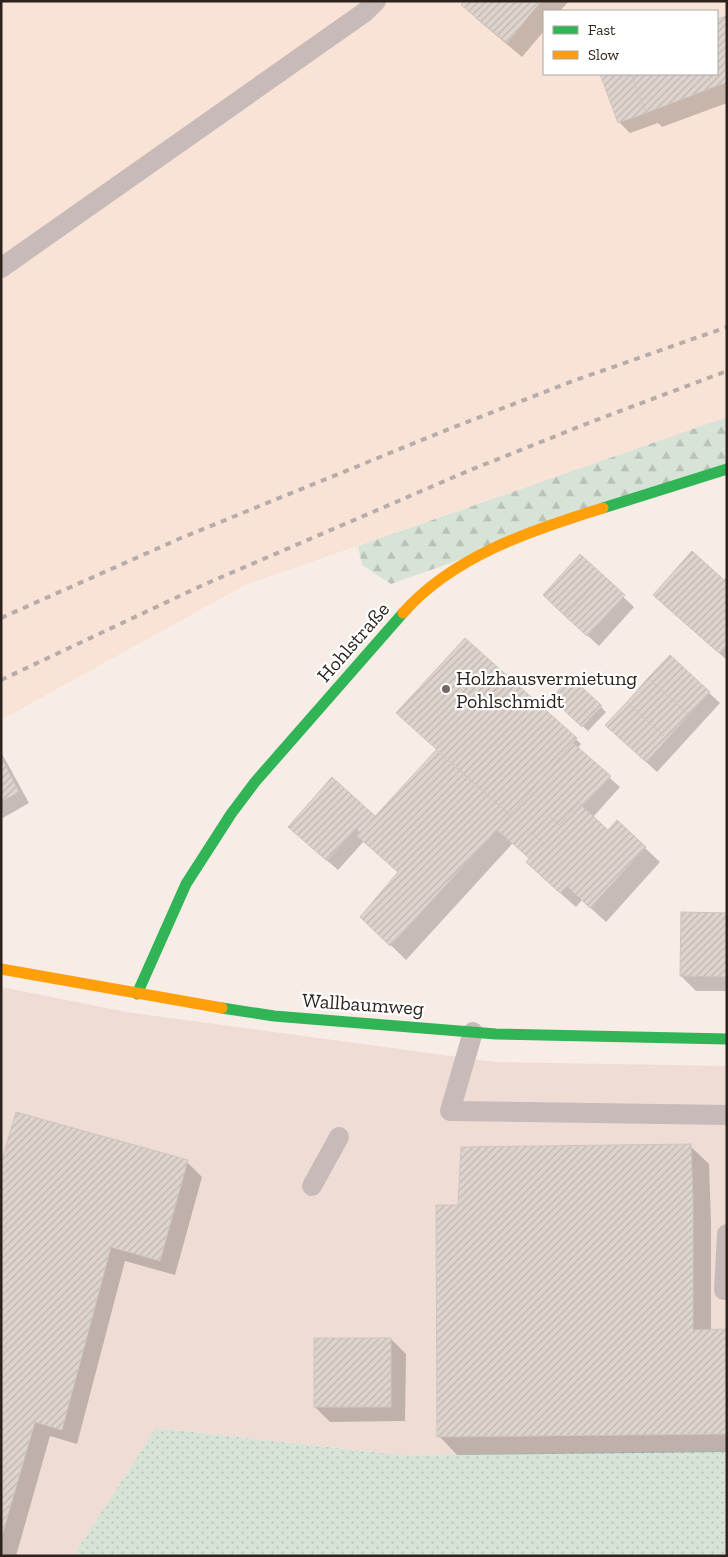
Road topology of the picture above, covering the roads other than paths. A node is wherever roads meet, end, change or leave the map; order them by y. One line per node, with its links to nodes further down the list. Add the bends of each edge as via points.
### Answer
1 (376, 1): 2 (lane, via 365,12)
2 (1, 268)
3 (727, 469): 5 (street, Hohlstraße, via 544,526 453,570 410,605 255,782 231,814 186,884)
4 (1, 969): 5 (street, Wallbaumweg)
5 (137, 994): 6 (street, Wallbaumweg, via 274,1016)
6 (473, 1032): 7 (street, Wallbaumweg); 8 (lane, via 450,1111)
7 (727, 1039)
8 (727, 1114)
9 (339, 1137): 10 (lane)
10 (312, 1186)
11 (727, 1234): 12 (lane)
12 (724, 1290)

